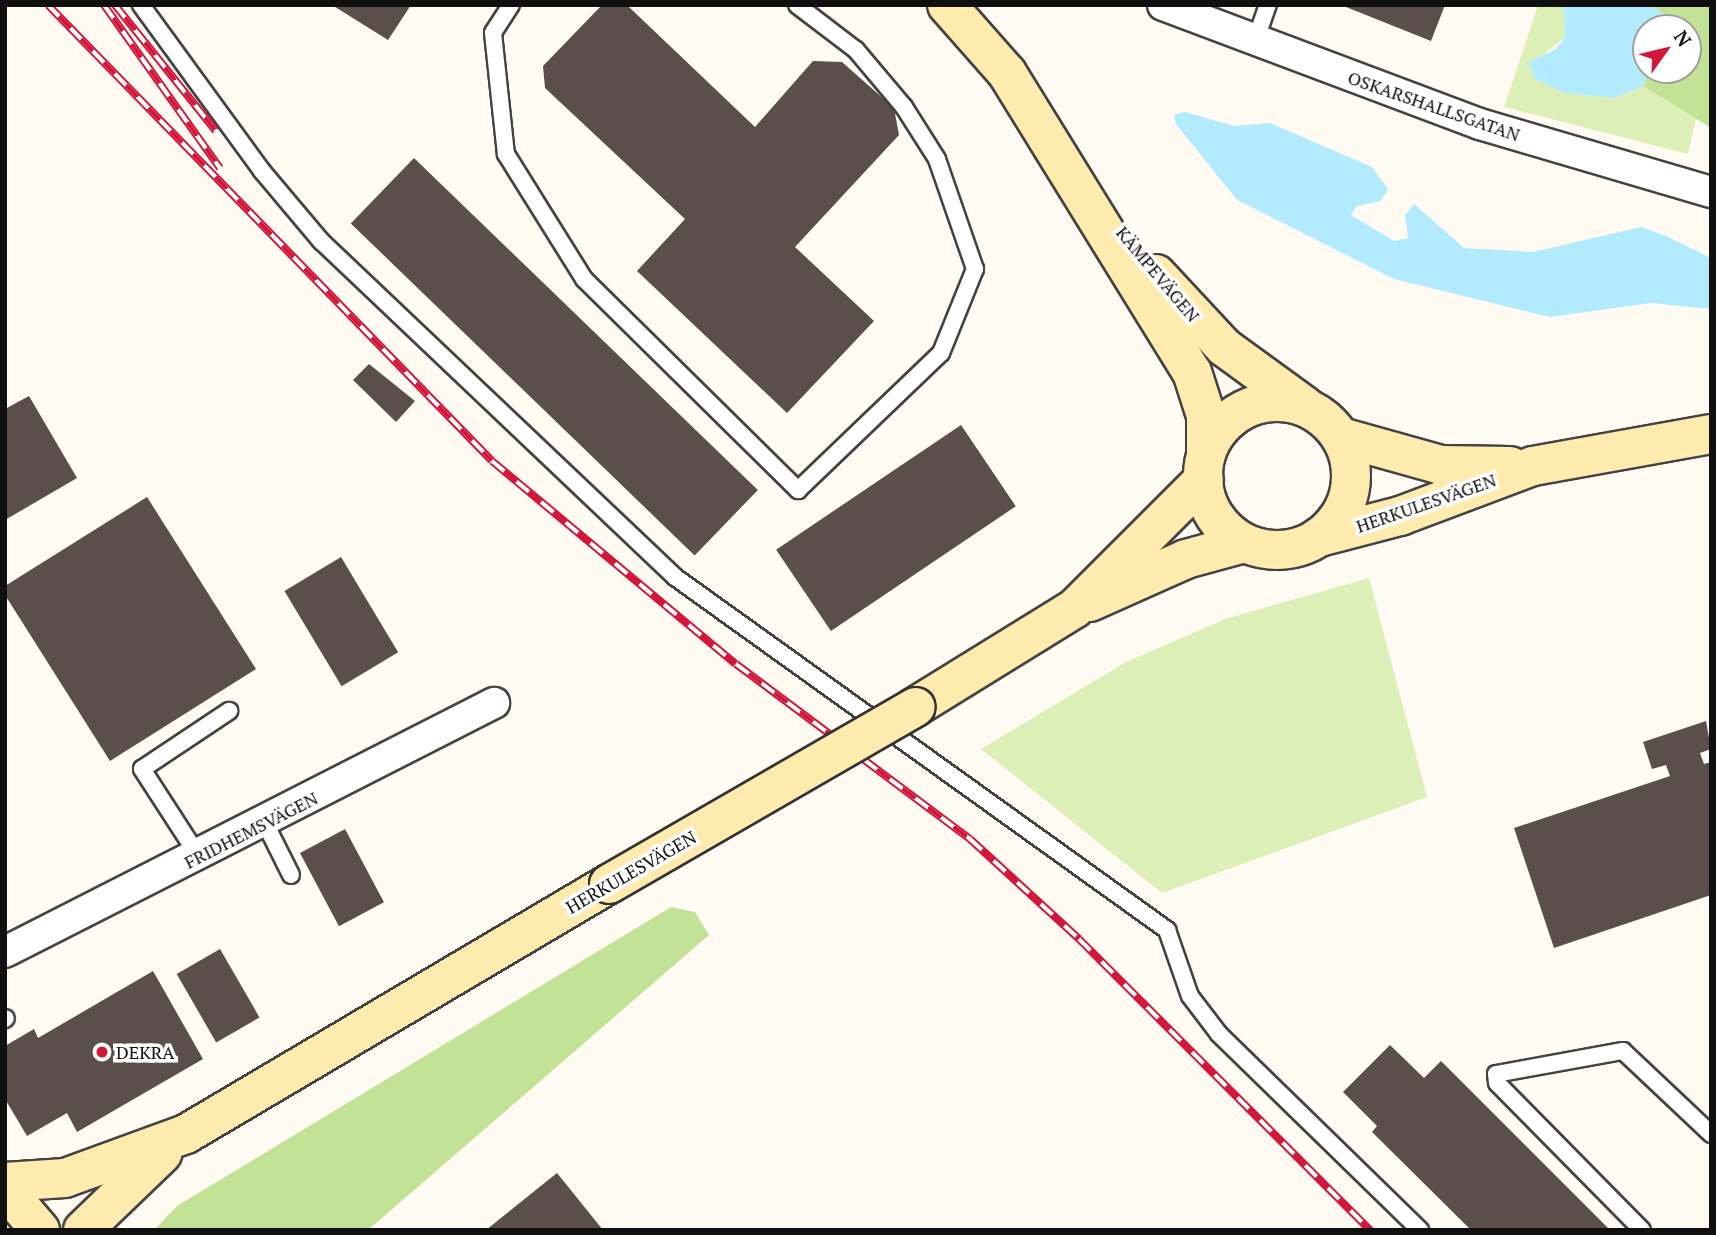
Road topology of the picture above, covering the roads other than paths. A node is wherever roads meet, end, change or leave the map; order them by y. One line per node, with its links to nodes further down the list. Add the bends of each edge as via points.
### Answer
1 (141, 5): 30 (lane, via 262,171 321,241 675,577 1167,930 1190,996 1219,1034)
2 (511, 5): 3 (lane, via 493,33 506,154 584,279 798,490 941,353 975,270 937,159 904,107 856,50)
3 (797, 5)
4 (947, 5): 8 (main road, KÄMPEVÄGEN, via 1007,73)
5 (1163, 5): 7 (street, OSKARSHALLSGATAN)
6 (1268, 5): 7 (lane)
7 (1255, 42): 9 (street, OSKARSHALLSGATAN, via 1480,124)
8 (1059, 151): 10 (main road, KÄMPEVÄGEN, via 1180,305 1224,347); 14 (main road, KÄMPEVÄGEN, via 1192,372 1206,416)
9 (1711, 192)
10 (1305, 406): 12 (main road); 14 (main road, via 1256,404 1234,414)
11 (1711, 434): 13 (main road, HERKULESVÄGEN)
12 (1341, 437): 13 (main road, HERKULESVÄGEN, via 1441,465); 15 (main road, via 1352,480 1336,522)
13 (1533, 466): 15 (main road, HERKULESVÄGEN, via 1400,516)
14 (1205, 467): 16 (main road, via 1213,513); 17 (main road, HERKULESVÄGEN)
15 (1319, 537): 16 (main road, via 1283,550)
16 (1244, 542): 17 (main road, HERKULESVÄGEN, via 1186,559)
17 (1075, 608): 24 (main road, HERKULESVÄGEN, bridge, via 915,707)
18 (494, 703): 20 (street, FRIDHEMSVÄGEN)
19 (229, 711): 21 (lane, via 142,769)
20 (265, 823): 21 (street, FRIDHEMSVÄGEN); 22 (lane)
21 (199, 857): 23 (street, FRIDHEMSVÄGEN)
22 (291, 875)
23 (5, 953)
24 (186, 1134): 26 (main road, HERKULESVÄGEN, via 65,1178); 29 (main road, HERKULESVÄGEN, via 112,1196)
25 (1711, 1134): 31 (lane, via 1623,1051 1496,1074 1497,1083)
26 (5, 1182)
27 (5, 1189): 28 (main road)
28 (40, 1230)
29 (83, 1230)
30 (1420, 1230)
31 (1642, 1230)

